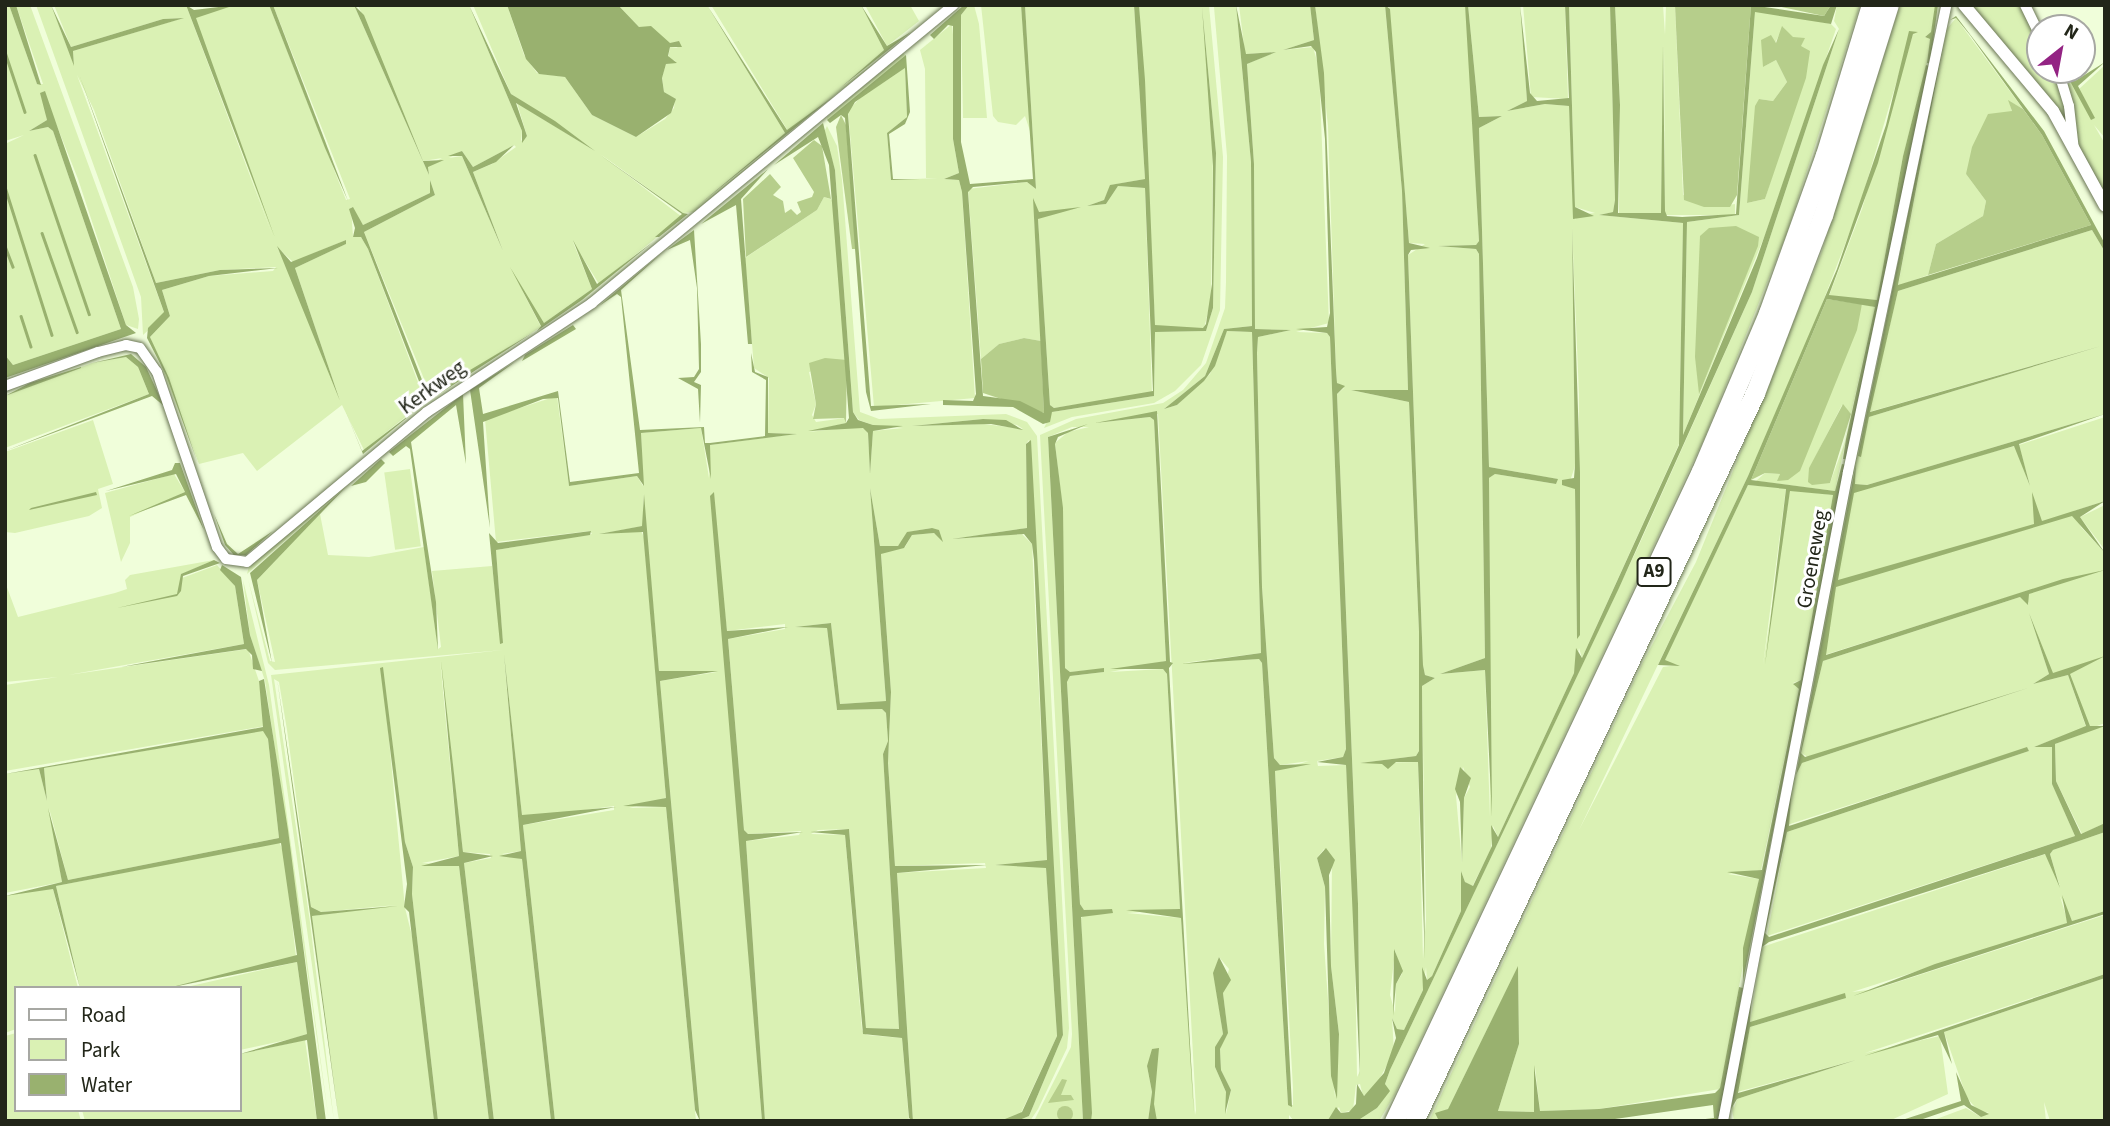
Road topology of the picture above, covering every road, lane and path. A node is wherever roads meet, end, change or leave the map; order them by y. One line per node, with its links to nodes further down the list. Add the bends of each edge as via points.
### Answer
1 (954, 5): 9 (street, Kerkweg, via 592,303 427,412 247,562 226,559 217,547 158,372 140,348 126,345 98,352)
2 (1871, 5): 10 (highway, A9, via 1825,155 1768,313 1701,471)
3 (1889, 5): 11 (highway, A9, via 1824,215 1750,405)
4 (1947, 5): 12 (street, Groeneweg, via 1848,472)
5 (1964, 5): 7 (street, via 2049,106)
6 (2062, 84): 7 (street)
7 (2074, 150): 8 (street)
8 (2105, 206)
9 (5, 386)
10 (1394, 1121)
11 (1414, 1121)
12 (1723, 1121)

